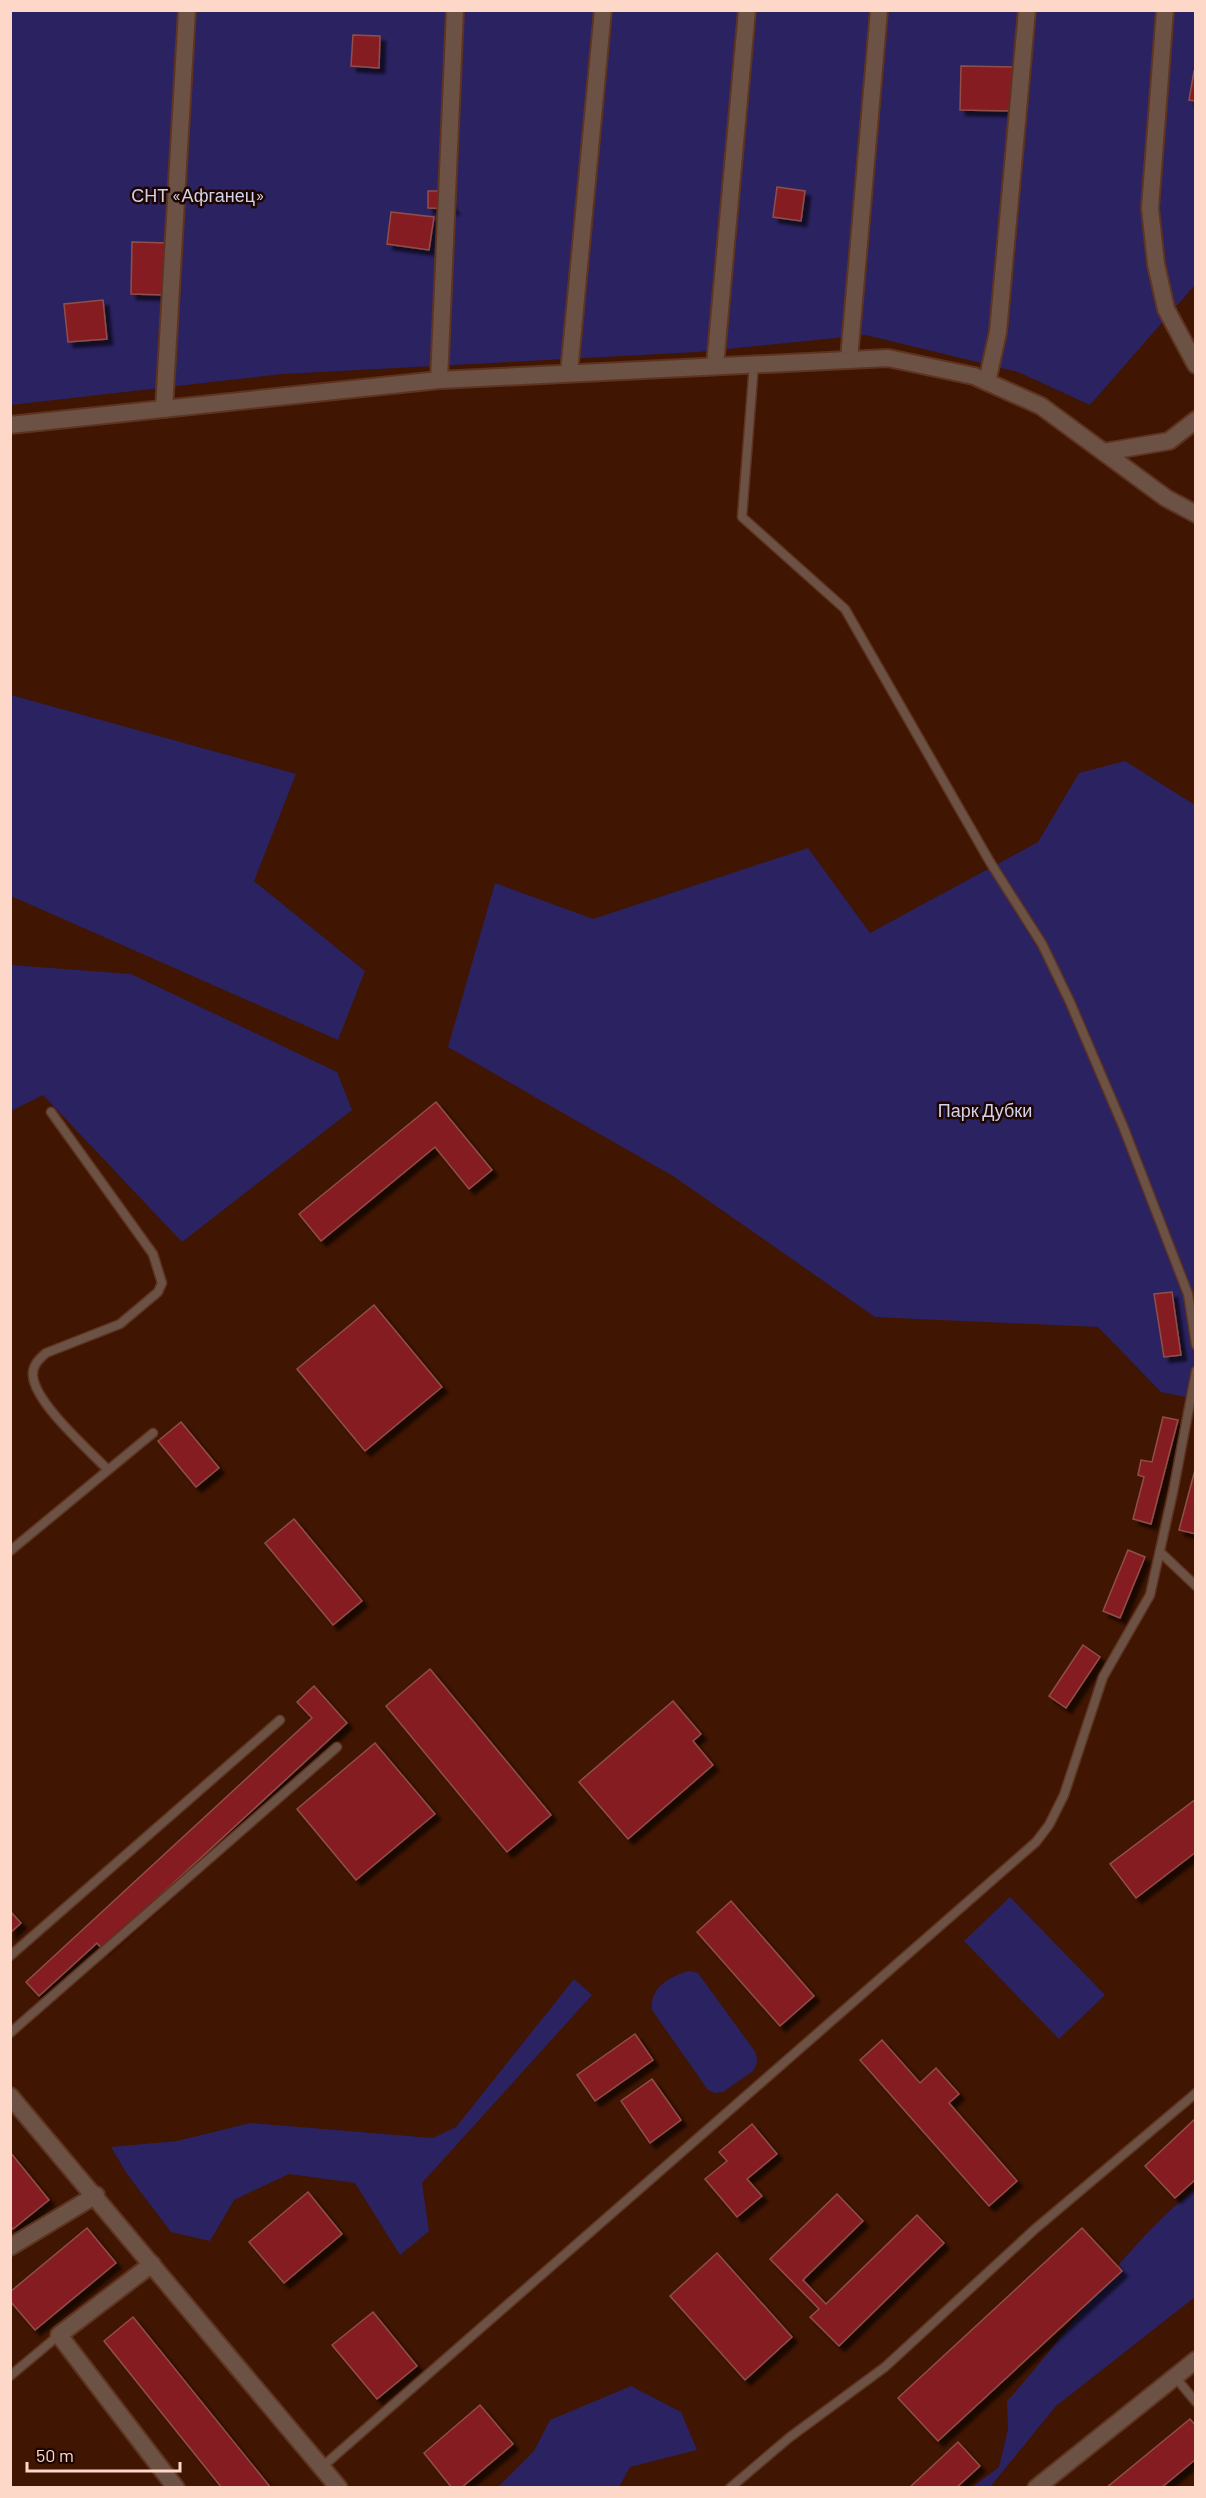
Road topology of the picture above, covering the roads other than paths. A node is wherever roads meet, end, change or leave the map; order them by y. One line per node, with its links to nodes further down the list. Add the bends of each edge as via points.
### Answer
1 (187, 10): 15 (street)
2 (455, 10): 13 (street)
3 (603, 10): 12 (street)
4 (747, 10): 11 (street)
5 (879, 10): 8 (street)
6 (1027, 10): 14 (street, via 998,332)
7 (1165, 10): 10 (street, via 1150,208 1166,309)
8 (849, 359): 9 (street); 14 (street, via 888,358)
9 (754, 364): 11 (street); 21 (lane, via 742,517 845,609 990,862 1042,944 1123,1126 1188,1294)
10 (1196, 364)
11 (715, 366): 12 (street)
12 (569, 373): 13 (street)
13 (439, 380): 15 (street)
14 (987, 382): 18 (street, via 1041,406)
15 (164, 409): 17 (street)
16 (1196, 420): 18 (street, via 1169,441)
17 (10, 425)
18 (1104, 452): 19 (street, via 1166,498)
19 (1196, 514)
20 (51, 1112): 24 (lane, via 153,1254 162,1283 158,1293 120,1324 46,1353 36,1362 36,1391)
21 (1196, 1345)
22 (1196, 1371): 26 (lane)
23 (153, 1433): 24 (lane)
24 (108, 1470): 25 (lane)
25 (10, 1551)
26 (1160, 1552): 27 (lane); 42 (lane, via 1150,1595 1103,1677 1064,1795 1036,1842)
27 (1196, 1586)
28 (280, 1720): 30 (lane)
29 (337, 1747): 31 (lane)
30 (10, 1956)
31 (10, 2033)
32 (1196, 2093): 43 (lane, via 1035,2229 885,2367)
33 (10, 2096): 34 (street)
34 (96, 2195): 35 (street); 36 (street)
35 (10, 2247)
36 (152, 2264): 37 (street); 42 (street)
37 (59, 2335): 39 (lane); 44 (street)
38 (1196, 2360): 40 (street)
39 (10, 2376)
40 (1175, 2377): 41 (lane); 48 (street)
41 (1196, 2402)
42 (322, 2467): 45 (street)
43 (738, 2481): 46 (lane); 47 (lane)
44 (176, 2487)
45 (339, 2487)
46 (730, 2487)
47 (745, 2487)
48 (1036, 2487)

